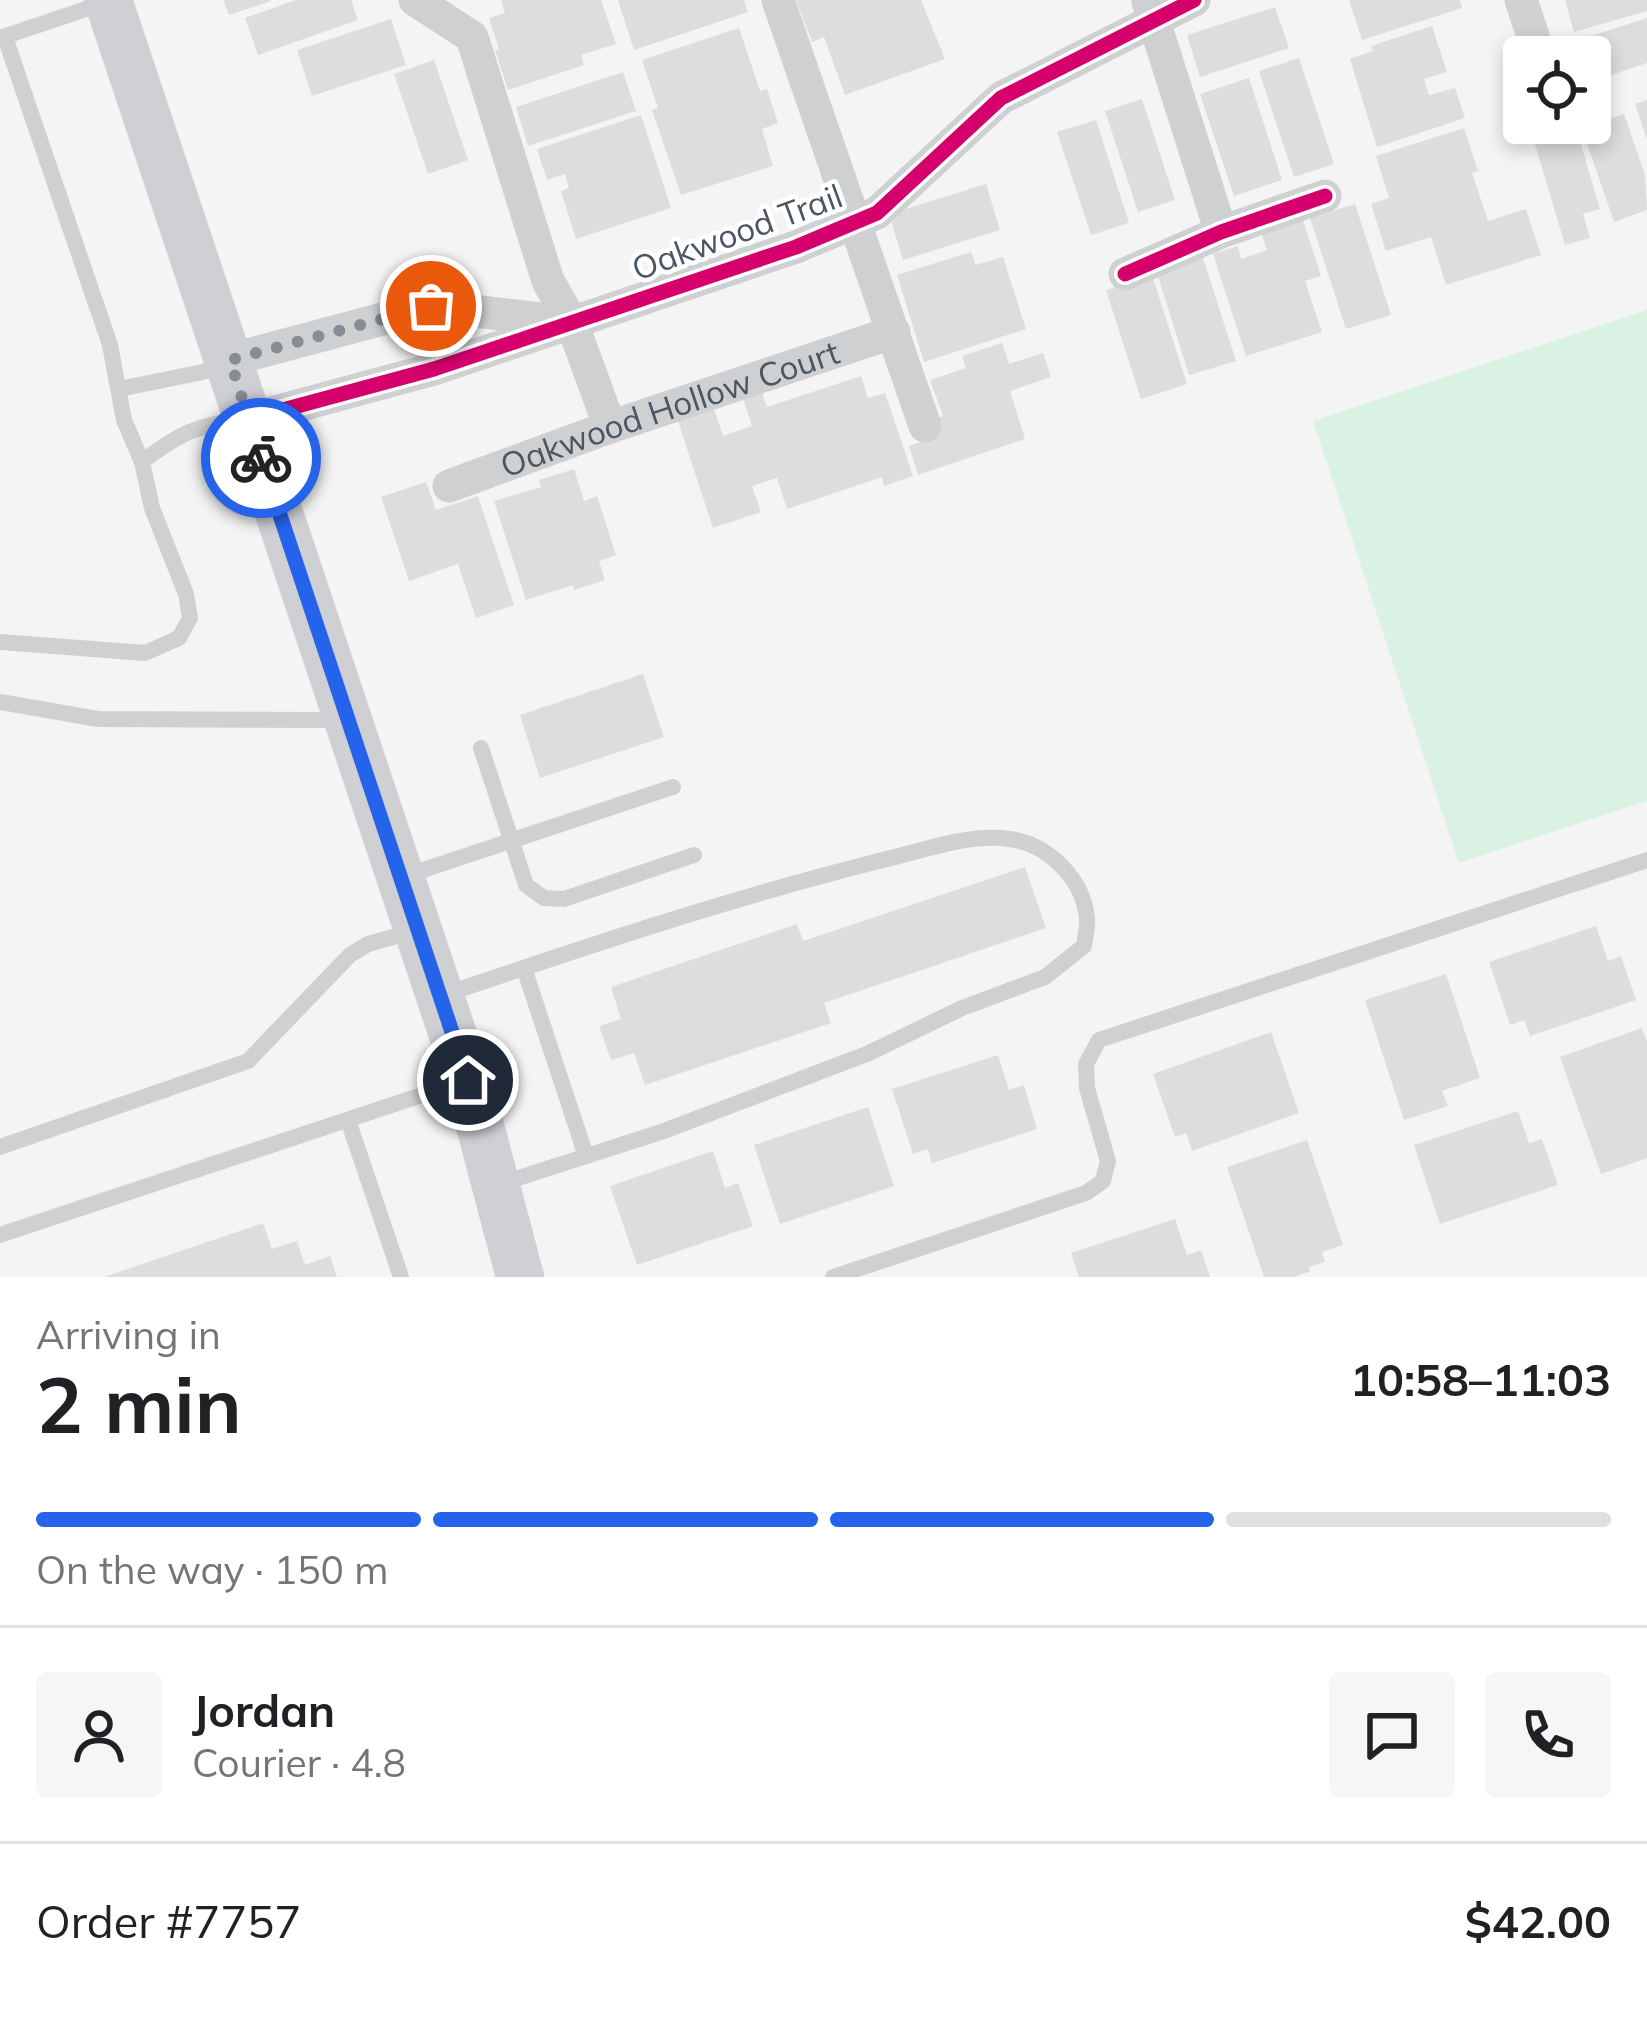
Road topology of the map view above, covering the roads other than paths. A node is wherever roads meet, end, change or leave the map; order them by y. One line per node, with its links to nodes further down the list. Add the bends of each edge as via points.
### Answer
1 (415, 0): 13 (street, via 472,37 548,281)
2 (778, 0): 10 (street)
3 (1194, 0): 6 (street, Oakwood Trail)
4 (1521, 0): 7 (street)
5 (108, 1): 8 (lane); 15 (main road)
6 (1150, 10): 10 (street, Oakwood Trail, via 1001,98 877,213); 11 (street)
7 (1533, 36)
8 (3, 38): 16 (lane)
9 (1325, 196): 11 (street)
10 (855, 223): 13 (street, Oakwood Trail); 14 (street)
11 (1221, 232): 12 (street)
12 (1125, 274)
13 (572, 322): 15 (street, Oakwood Trail, via 431,306); 17 (street, Oakwood Trail); 19 (street)
14 (894, 332): 18 (street); 19 (street, Oakwood Hollow Court)
15 (230, 360): 16 (lane); 17 (main road)
16 (119, 389): 20 (lane)
17 (249, 419): 20 (lane, via 198,427); 24 (main road)
18 (926, 426)
19 (610, 428): 21 (street, Oakwood Hollow Court)
20 (142, 462): 22 (lane, via 186,594 190,618 178,638 145,652)
21 (449, 486)
22 (0, 642)
23 (0, 702): 24 (lane, via 98,719)
24 (347, 720): 30 (main road)
25 (481, 748): 27 (lane)
26 (674, 787): 27 (lane)
27 (511, 841): 28 (lane, via 526,885 544,898); 30 (lane)
28 (694, 855)
29 (1647, 860): 43 (lane, via 1099,1040 1086,1064 1108,1161 1102,1181)
30 (401, 878): 31 (main road)
31 (418, 930): 33 (main road); 36 (lane, via 350,955 248,1061)
32 (524, 968): 33 (lane); 37 (lane); 37 (lane, via 797,881 969,840 1012,838 1044,851 1082,894 1084,946 1045,977 866,1054)
33 (440, 996): 34 (main road)
34 (468, 1080): 35 (lane); 38 (main road); 41 (main road)
35 (349, 1120): 39 (lane); 40 (lane)
36 (0, 1148)
37 (586, 1156): 38 (lane)
38 (509, 1181): 42 (main road)
39 (0, 1235)
40 (401, 1277)
41 (520, 1277)
42 (548, 1277)
43 (833, 1277)

